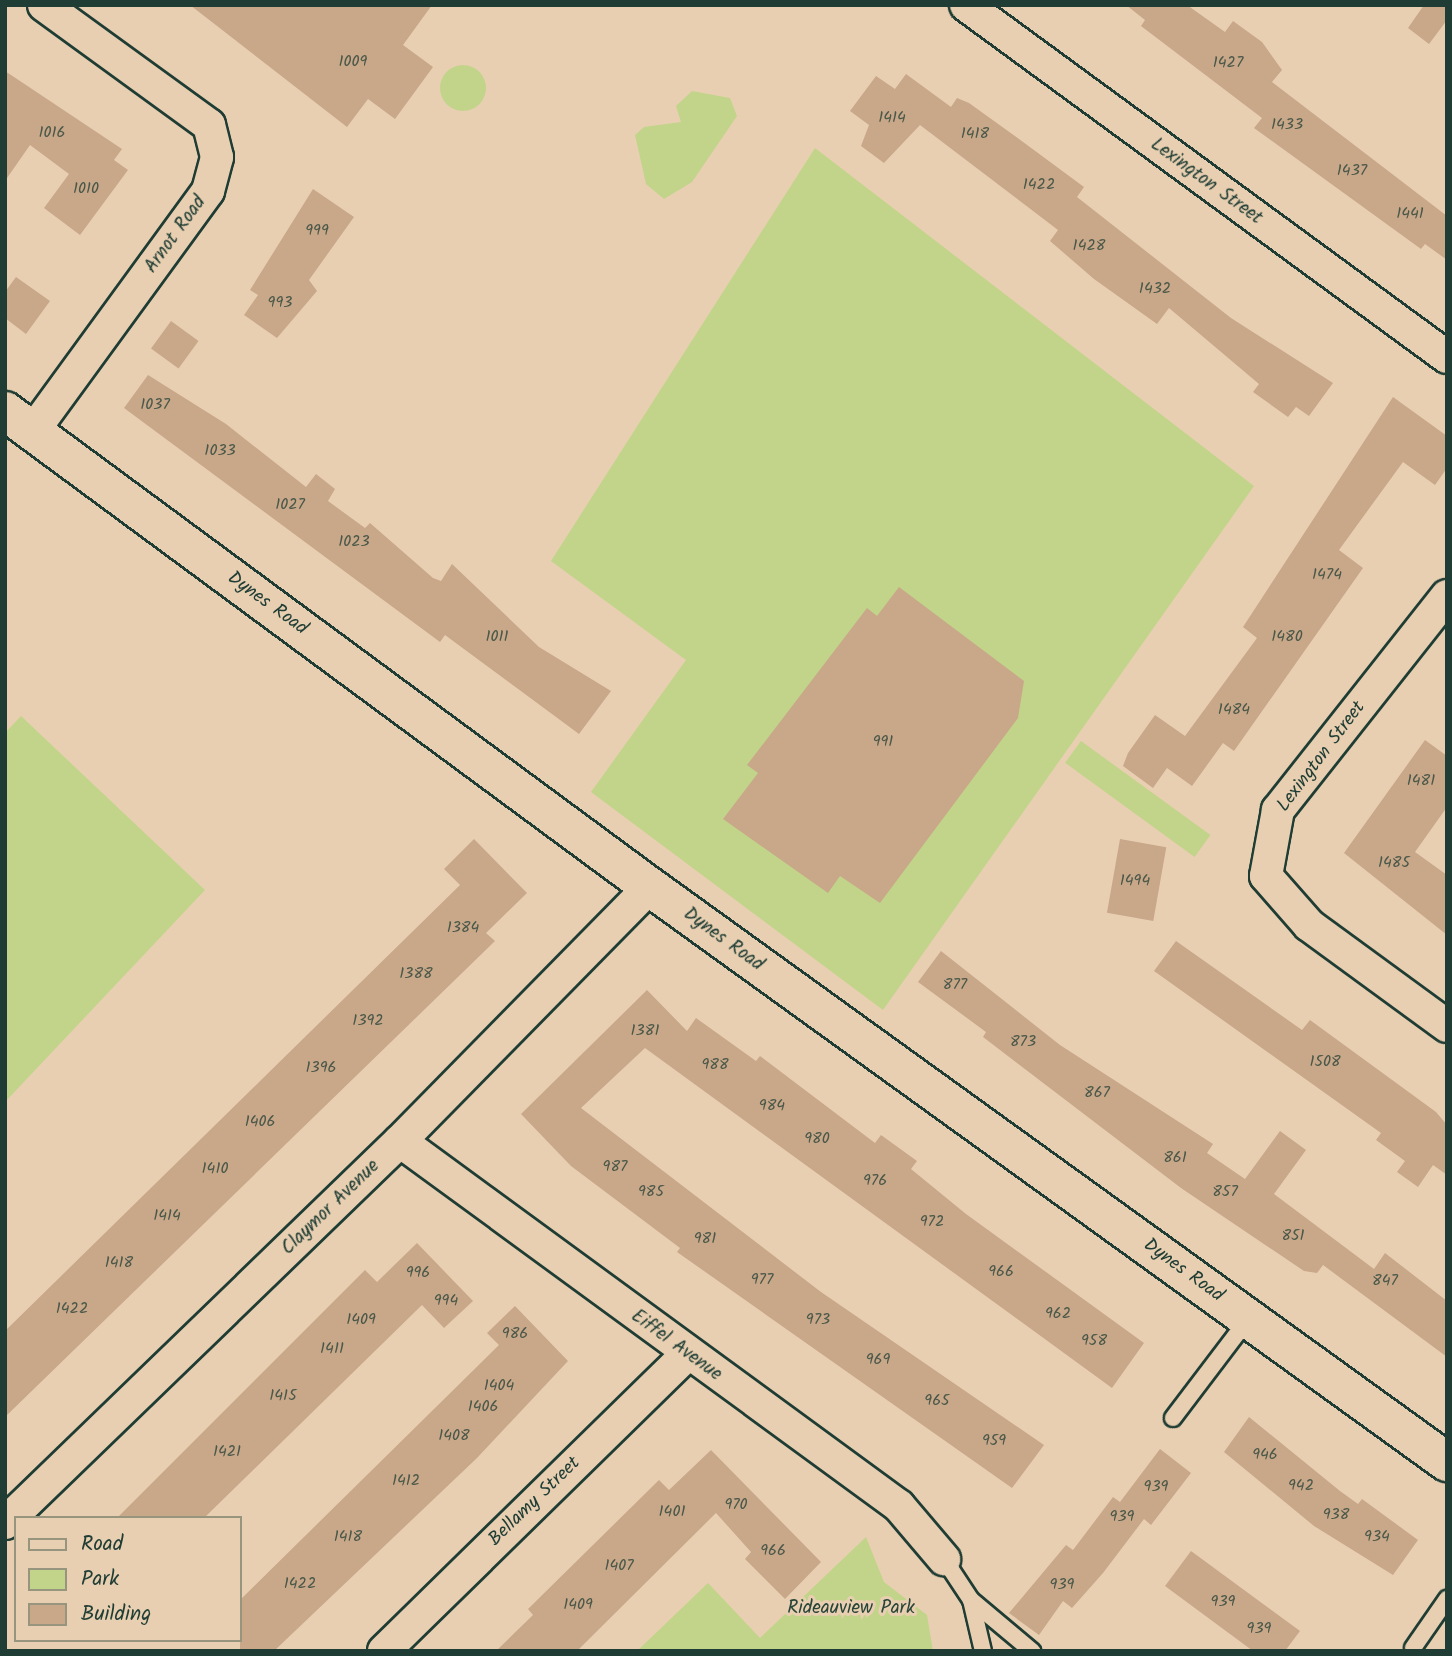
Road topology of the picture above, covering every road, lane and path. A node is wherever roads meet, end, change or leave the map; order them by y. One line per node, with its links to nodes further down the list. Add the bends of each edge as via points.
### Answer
1 (44, 5): 4 (street, Arnot Road, via 209,125 217,158 208,191)
2 (966, 5): 3 (street, Lexington Street)
3 (1447, 357)
4 (19, 421): 6 (street, Dynes Road)
5 (1447, 596): 7 (street, Lexington Street, via 1278,810 1266,876 1309,925)
6 (650, 887): 8 (street, Claymor Avenue); 9 (street, Dynes Road)
7 (1447, 1026)
8 (400, 1141): 10 (street, Eiffel Avenue); 13 (street, Claymor Avenue)
9 (1249, 1318): 11 (lane); 12 (street, Dynes Road)
10 (687, 1354): 14 (street, Eiffel Avenue, via 898,1506); 18 (street, Bellamy Street)
11 (1173, 1418)
12 (1447, 1461)
13 (5, 1523)
14 (944, 1559): 16 (lane)
15 (1447, 1599): 17 (lane)
16 (971, 1600): 19 (lane); 20 (lane)
17 (1413, 1648)
18 (384, 1651)
19 (982, 1651)
20 (1032, 1651)

